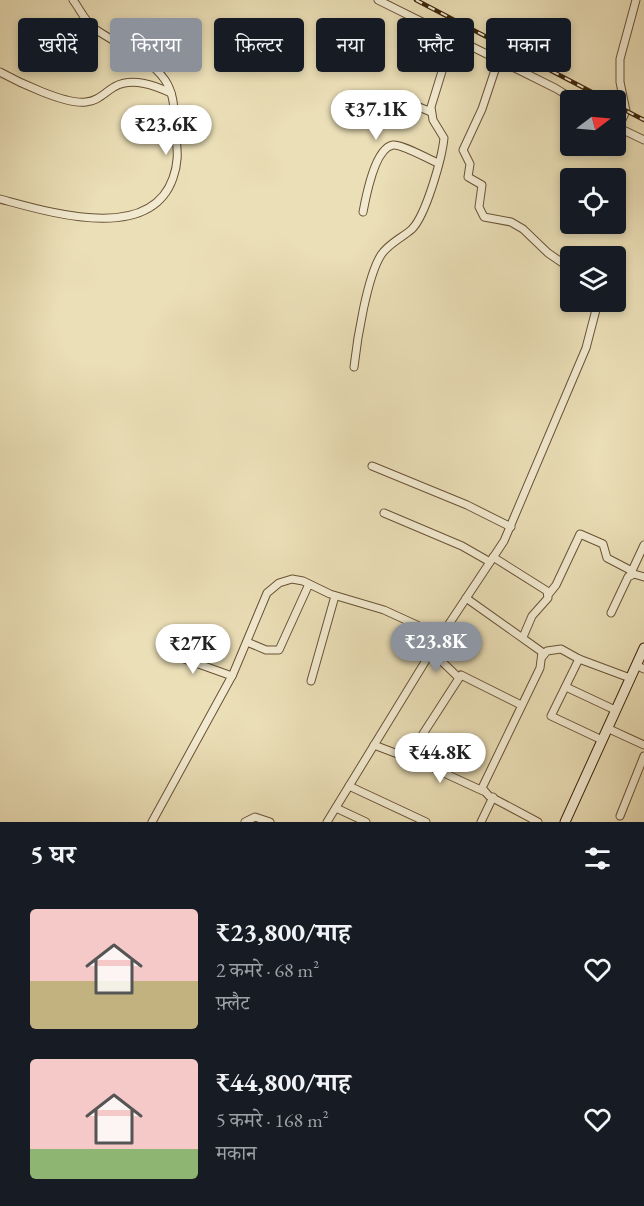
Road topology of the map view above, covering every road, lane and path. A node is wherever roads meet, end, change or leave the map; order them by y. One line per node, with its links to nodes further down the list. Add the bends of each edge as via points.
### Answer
1 (73, 0): 11 (street, via 93,27 149,65 164,79)
2 (378, 0): 4 (street)
3 (636, 0): 9 (street, via 620,58)
4 (412, 18)
5 (0, 72): 11 (street, via 81,103 129,83 149,84)
6 (443, 72): 12 (street)
7 (494, 72): 19 (street, via 463,150 470,161 468,177 482,185 479,210 491,220 511,222 523,229)
8 (521, 72): 10 (street)
9 (622, 90)
10 (560, 91)
11 (171, 93): 17 (street, via 178,160 169,190 148,208 125,218 102,219)
12 (431, 112): 13 (street, via 395,97); 16 (street, via 444,138)
13 (378, 124)
14 (626, 131): 15 (street)
15 (644, 140)
16 (438, 163): 18 (street, via 398,146 386,149 379,158); 21 (street, via 416,224 380,257 360,324)
17 (0, 199)
18 (363, 212)
19 (560, 261)
20 (595, 312): 24 (street, via 586,348)
21 (354, 367)
22 (372, 466): 24 (street)
23 (384, 513): 26 (street)
24 (511, 527): 26 (street)
25 (644, 545): 27 (street)
26 (492, 560): 30 (street, via 545,588); 32 (street)
27 (631, 573): 28 (street); 30 (street, via 607,558 603,544 580,534); 33 (street)
28 (644, 577)
29 (309, 584): 31 (street); 36 (street, via 285,580 267,593); 36 (street, via 279,650 266,650)
30 (548, 594): 34 (street)
31 (336, 596): 35 (street, via 384,610); 46 (street)
32 (466, 598): 34 (street); 35 (street)
33 (611, 613)
34 (523, 637): 40 (street)
35 (439, 639): 39 (street)
36 (247, 642): 43 (street)
37 (644, 648): 42 (street)
38 (162, 651): 43 (street)
39 (432, 652): 44 (street); 52 (street)
40 (543, 656): 41 (street, via 547,651 561,649); 48 (street)
41 (579, 659): 45 (street); 47 (street)
42 (641, 668): 45 (street)
43 (232, 676): 61 (street)
44 (458, 677): 48 (street, via 468,676); 54 (street)
45 (630, 678): 49 (street)
46 (311, 681)
47 (566, 687): 49 (street); 51 (street, via 551,716)
48 (521, 705): 57 (street, via 483,783)
49 (615, 710): 50 (street)
50 (607, 728): 51 (street); 53 (street)
51 (602, 740): 69 (street)
52 (374, 745): 54 (street, via 403,756); 56 (street)
53 (644, 745)
54 (410, 754): 57 (street)
55 (644, 756): 60 (street)
56 (349, 786): 59 (street); 66 (street)
57 (483, 791): 58 (street)
58 (493, 798): 67 (street); 68 (street)
59 (336, 808): 64 (street); 65 (street)
60 (620, 816)
61 (152, 822)
62 (245, 822): 63 (street, via 255,817)
63 (270, 822)
64 (327, 822)
65 (366, 822)
66 (426, 822)
67 (481, 822)
68 (538, 822)
69 (565, 822)

